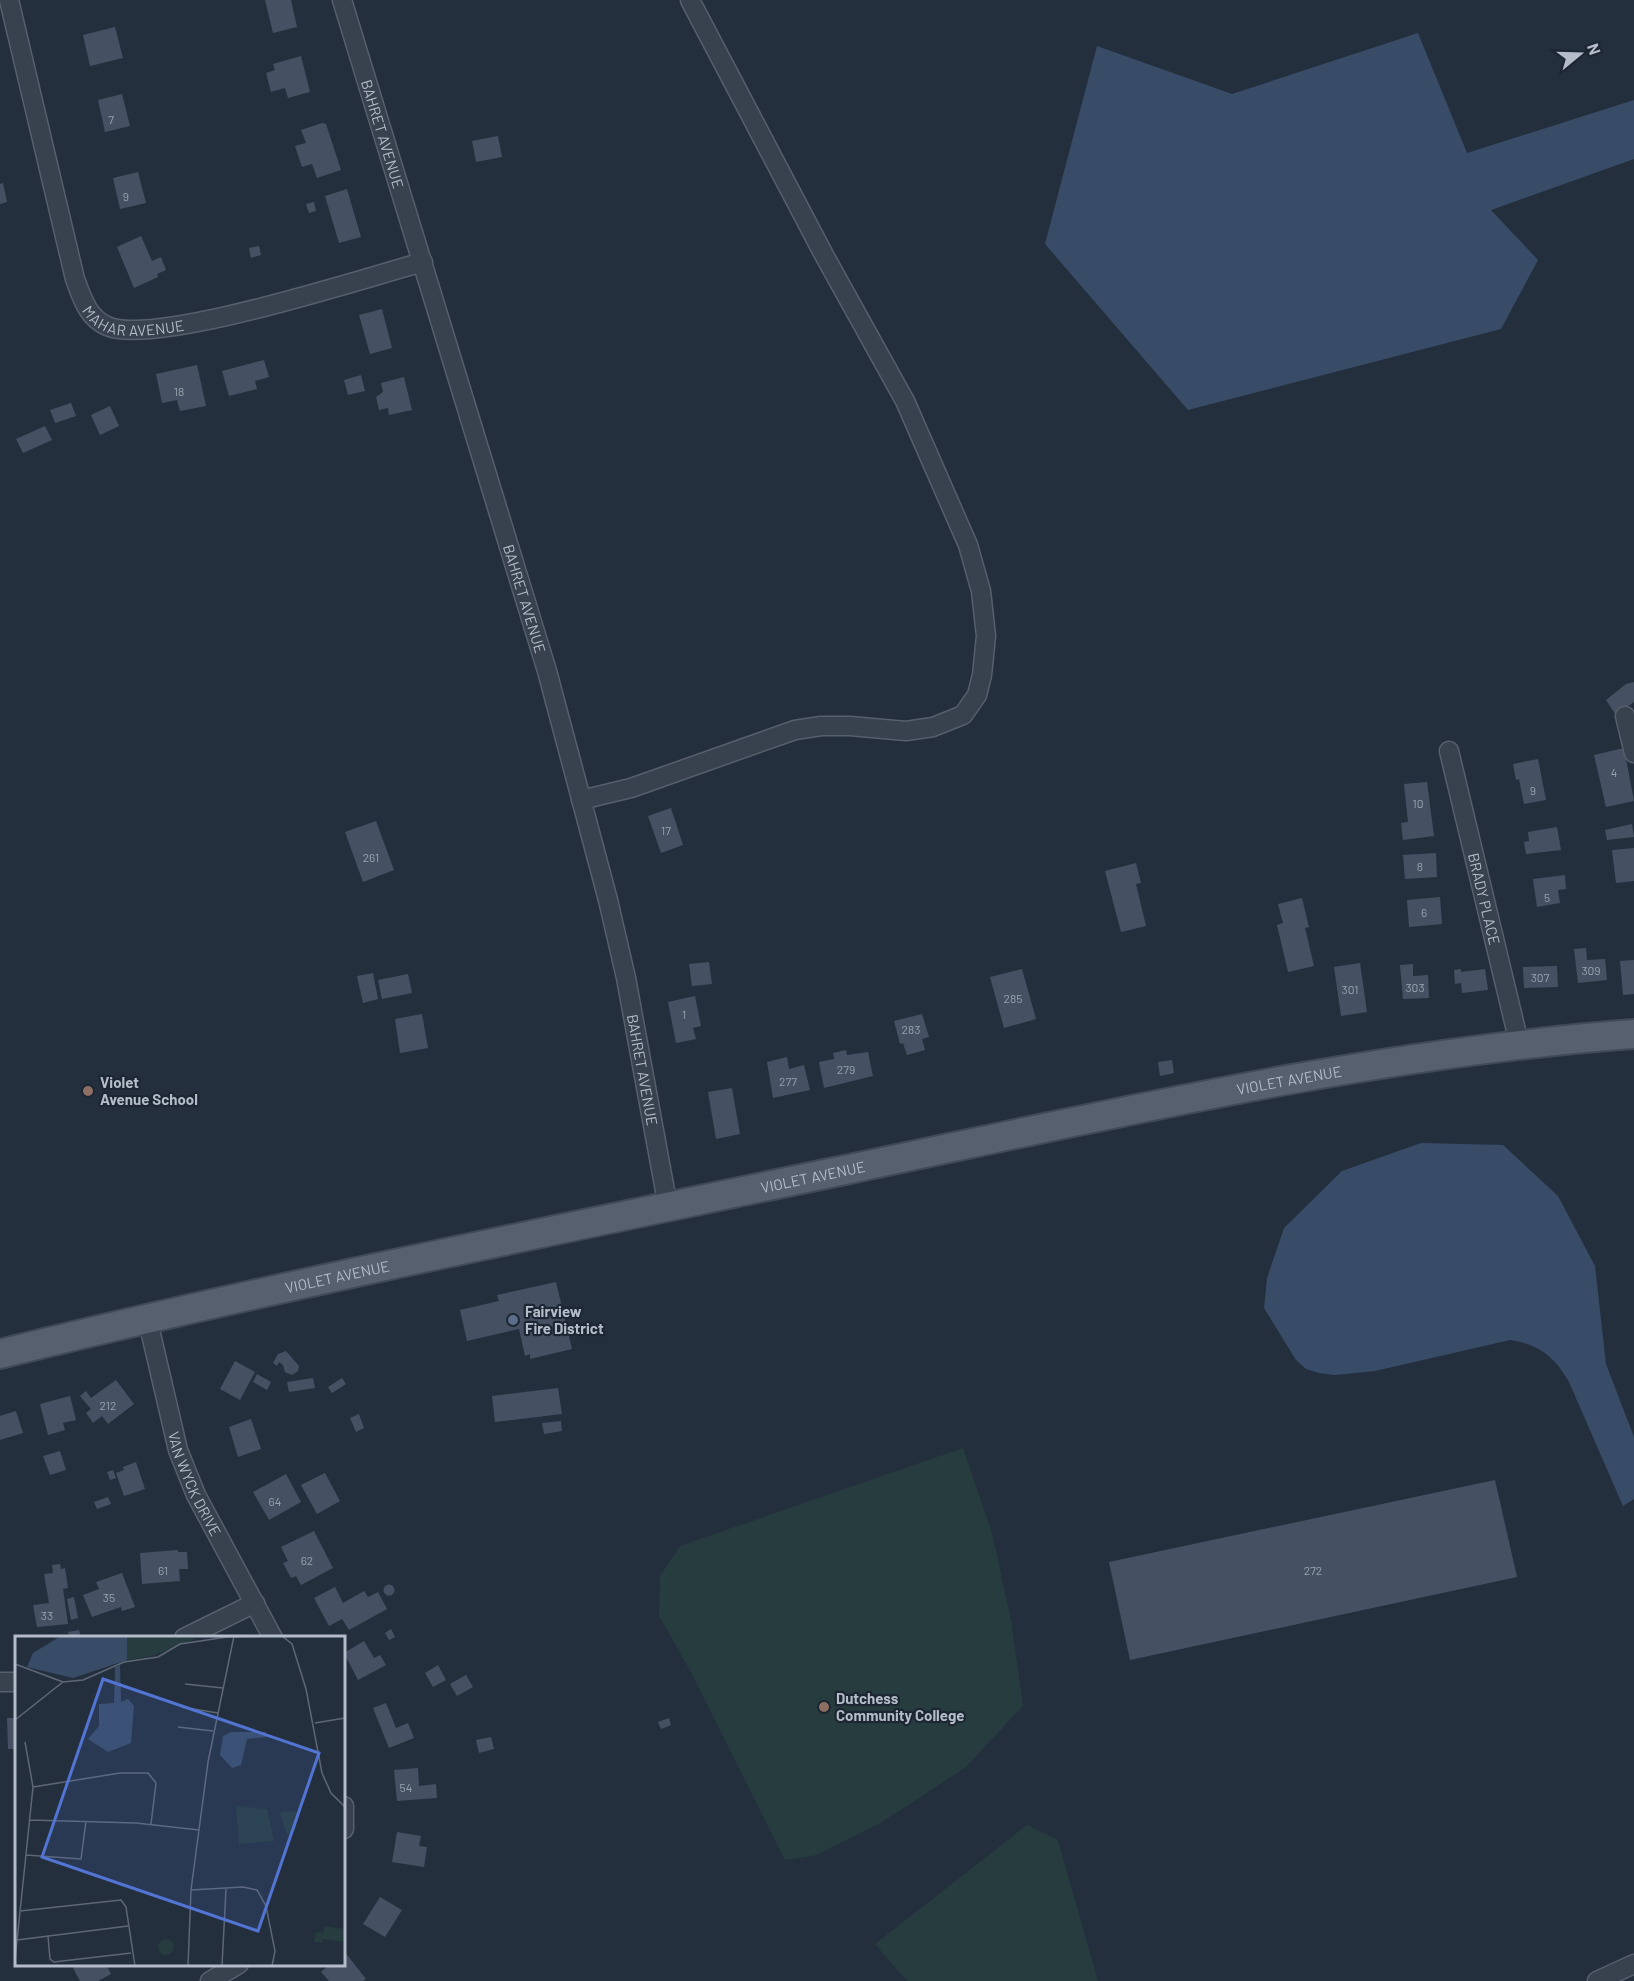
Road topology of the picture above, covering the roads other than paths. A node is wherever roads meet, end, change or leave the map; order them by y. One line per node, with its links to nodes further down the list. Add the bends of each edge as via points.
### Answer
1 (9, 0): 4 (street, MAHAR AVENUE, via 75,279 96,320 131,332 163,330)
2 (342, 0): 4 (street, BAHRET AVENUE)
3 (690, 0): 8 (street, via 905,401 968,544 981,591 986,636 982,675 969,710 933,727 906,731 820,726 795,730 631,788)
4 (423, 262): 8 (street, BAHRET AVENUE, via 547,671)
5 (1625, 716): 7 (street)
6 (1449, 751): 10 (street, BRADY PLACE)
7 (1634, 753)
8 (581, 800): 11 (street, BAHRET AVENUE, via 626,978)
9 (1634, 1034): 10 (main road, VIOLET AVENUE)
10 (1520, 1047): 11 (main road, VIOLET AVENUE, via 1400,1061 1248,1089)
11 (668, 1207): 12 (main road, VIOLET AVENUE)
12 (147, 1317): 13 (main road, VIOLET AVENUE); 14 (street, VAN WYCK DRIVE, via 178,1450 196,1495)
13 (0, 1354)
14 (255, 1603): 15 (street); 16 (street, VAN WYCK DRIVE)
15 (188, 1636)
16 (272, 1636)
17 (1634, 1964): 20 (street)
18 (237, 1966): 19 (street)
19 (210, 1981)
20 (1597, 1981)

